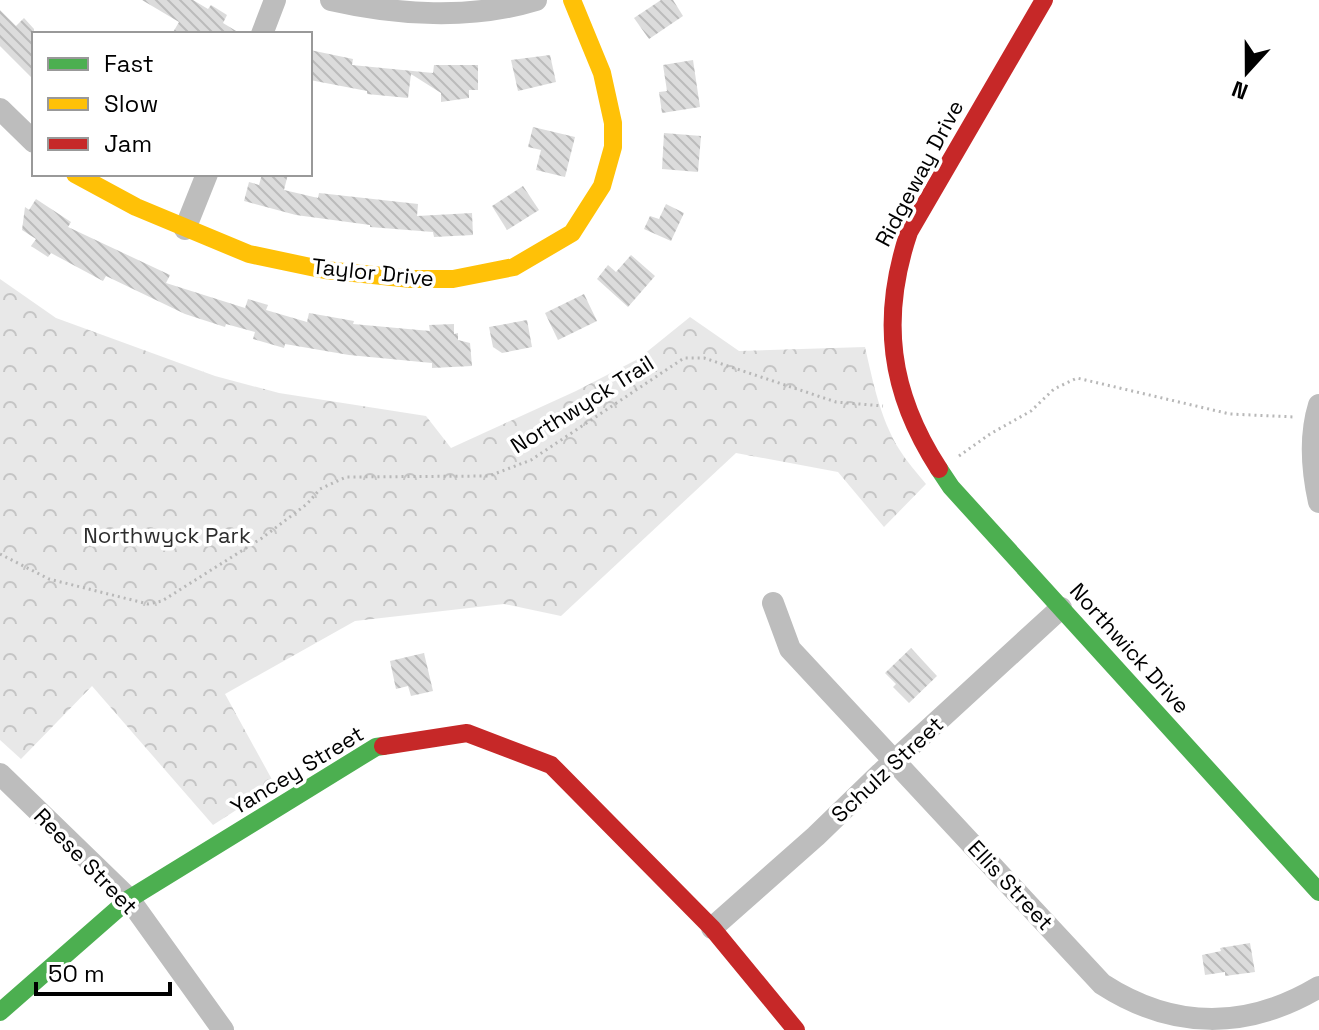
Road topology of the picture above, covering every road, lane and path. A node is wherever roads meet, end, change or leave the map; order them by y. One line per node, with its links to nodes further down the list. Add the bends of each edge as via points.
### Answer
1 (275, 0): 6 (street)
2 (331, 0): 3 (street, via 420,13)
3 (536, 0)
4 (572, 0): 11 (street, Taylor Drive, via 602,73 613,147 602,186 572,233 535,256 491,272 411,279 325,270 249,254)
5 (1044, 0): 14 (street, Ridgeway Drive, via 909,232 893,277 891,326 899,379)
6 (263, 32)
7 (0, 109): 8 (street)
8 (32, 140)
9 (79, 176): 11 (street, Taylor Drive)
10 (206, 176): 11 (street)
11 (185, 229)
12 (885, 406): 17 (path, Northwyck Trail, via 836,402 704,358 684,358 531,460 503,471 449,478 346,477 320,489 262,538 162,601 148,604 49,579)
13 (1310, 411): 15 (path, via 1230,414 1077,378); 16 (street)
14 (915, 429): 19 (street, Northwick Drive, via 951,487)
15 (962, 454)
16 (1319, 502)
17 (0, 554)
18 (773, 603): 20 (street, Ellis Street, via 790,649)
19 (1061, 608): 20 (street, Schulz Street); 22 (street, Northwick Drive)
20 (895, 760): 24 (street, Schulz Street); 25 (street, Ellis Street, via 1102,984 1126,1003 1154,1017 1212,1028 1272,1016)
21 (0, 774): 23 (street, Reese Street)
22 (1319, 892)
23 (129, 899): 24 (street, Yancey Street, via 376,747 467,733 551,765); 26 (street, Yancey Street); 27 (street, Reese Street)
24 (712, 928): 28 (street, Yancey Street)
25 (1319, 987)
26 (0, 1012)
27 (223, 1030)
28 (796, 1030)

